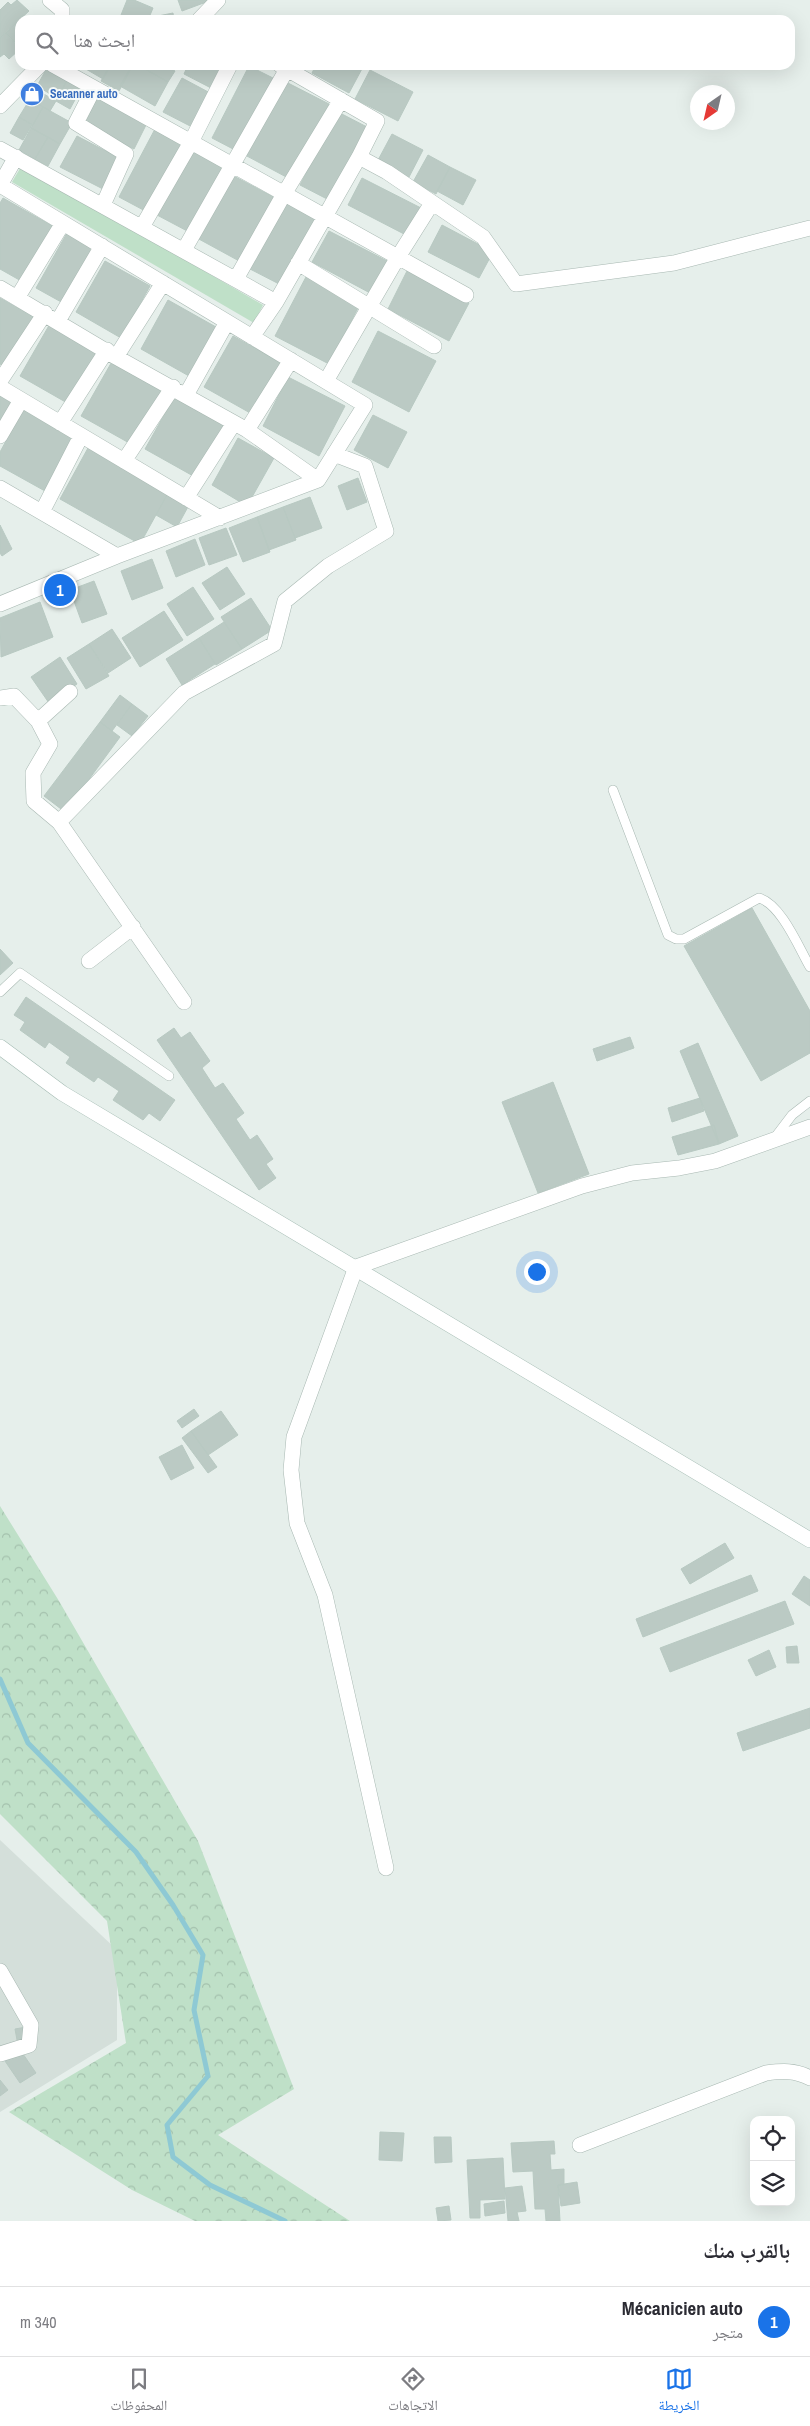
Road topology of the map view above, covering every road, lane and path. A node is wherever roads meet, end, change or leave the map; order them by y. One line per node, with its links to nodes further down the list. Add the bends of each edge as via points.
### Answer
1 (50, 0): 3 (street)
2 (218, 0): 4 (street)
3 (63, 10)
4 (204, 15)
5 (35, 70): 12 (street)
6 (62, 70): 10 (street)
7 (227, 70): 13 (street)
8 (281, 70): 17 (street)
9 (288, 70): 11 (street)
10 (94, 88): 13 (street); 21 (street, via 76,123 126,154)
11 (341, 100): 16 (street, via 376,121); 19 (street)
12 (0, 106)
13 (191, 142): 17 (street); 24 (street)
14 (0, 148): 15 (street)
15 (16, 157): 18 (street); 21 (street)
16 (358, 158): 20 (street, via 387,172); 22 (street)
17 (232, 165): 19 (street); 27 (street)
18 (0, 185): 23 (street)
19 (284, 194): 22 (street); 30 (street)
20 (432, 203): 25 (street, via 483,237 516,284 674,263); 28 (street)
21 (103, 205): 24 (street)
22 (325, 216): 28 (street); 29 (street)
23 (63, 223): 26 (street); 34 (street)
24 (142, 227): 27 (street)
25 (810, 228)
26 (102, 246): 31 (street); 37 (street)
27 (184, 250): 30 (street)
28 (398, 257): 33 (street); 36 (street)
29 (298, 263): 35 (street); 36 (street)
30 (236, 279): 35 (street)
31 (164, 283): 38 (street); 41 (street)
32 (0, 288): 34 (street)
33 (466, 294)
34 (17, 298): 37 (street)
35 (276, 302): 39 (street)
36 (370, 305): 40 (street); 44 (street)
37 (51, 317): 41 (street); 43 (street)
38 (227, 322): 39 (street); 46 (street)
39 (252, 337): 42 (street)
40 (434, 346)
41 (112, 353): 46 (street); 48 (street)
42 (291, 360): 44 (street); 49 (street)
43 (0, 381)
44 (326, 381): 52 (street, via 365,404)
45 (0, 388): 47 (street)
46 (180, 391): 49 (street); 53 (street)
47 (21, 400): 48 (street); 50 (street)
48 (60, 423): 51 (street)
49 (241, 426): 54 (street); 56 (street)
50 (0, 436)
51 (81, 436): 53 (street); 57 (street)
52 (334, 454): 54 (street); 65 (street, via 365,466 386,531 328,566 284,601 274,644 184,693)
53 (124, 461): 56 (street)
54 (318, 480): 58 (street)
55 (0, 488): 57 (street)
56 (186, 498): 58 (street)
57 (42, 512): 59 (street)
58 (220, 518): 59 (street)
59 (117, 556): 60 (street)
60 (0, 604)
61 (70, 692): 63 (street)
62 (0, 698): 63 (street, via 14,696)
63 (38, 721): 65 (street, via 50,744 33,773 34,801)
64 (613, 790): 68 (lane, via 668,935 684,940 759,898 776,909)
65 (60, 822): 66 (street)
66 (133, 927): 67 (street); 70 (street)
67 (89, 961)
68 (810, 967)
69 (0, 992): 72 (lane, via 20,973)
70 (184, 1002)
71 (0, 1047): 76 (street, via 62,1093)
72 (169, 1076)
73 (810, 1101): 75 (lane, via 792,1115)
74 (810, 1128): 75 (street)
75 (773, 1140): 76 (street, via 716,1161 632,1174 582,1186)
76 (356, 1267): 77 (street, via 464,1335); 78 (street, via 294,1437 291,1470 297,1523 325,1596)
77 (810, 1540)
78 (386, 1868)
79 (0, 1971): 80 (street, via 31,2025 29,2045)
80 (0, 2054)
81 (810, 2078): 82 (street, via 787,2070 766,2073)
82 (580, 2145)

